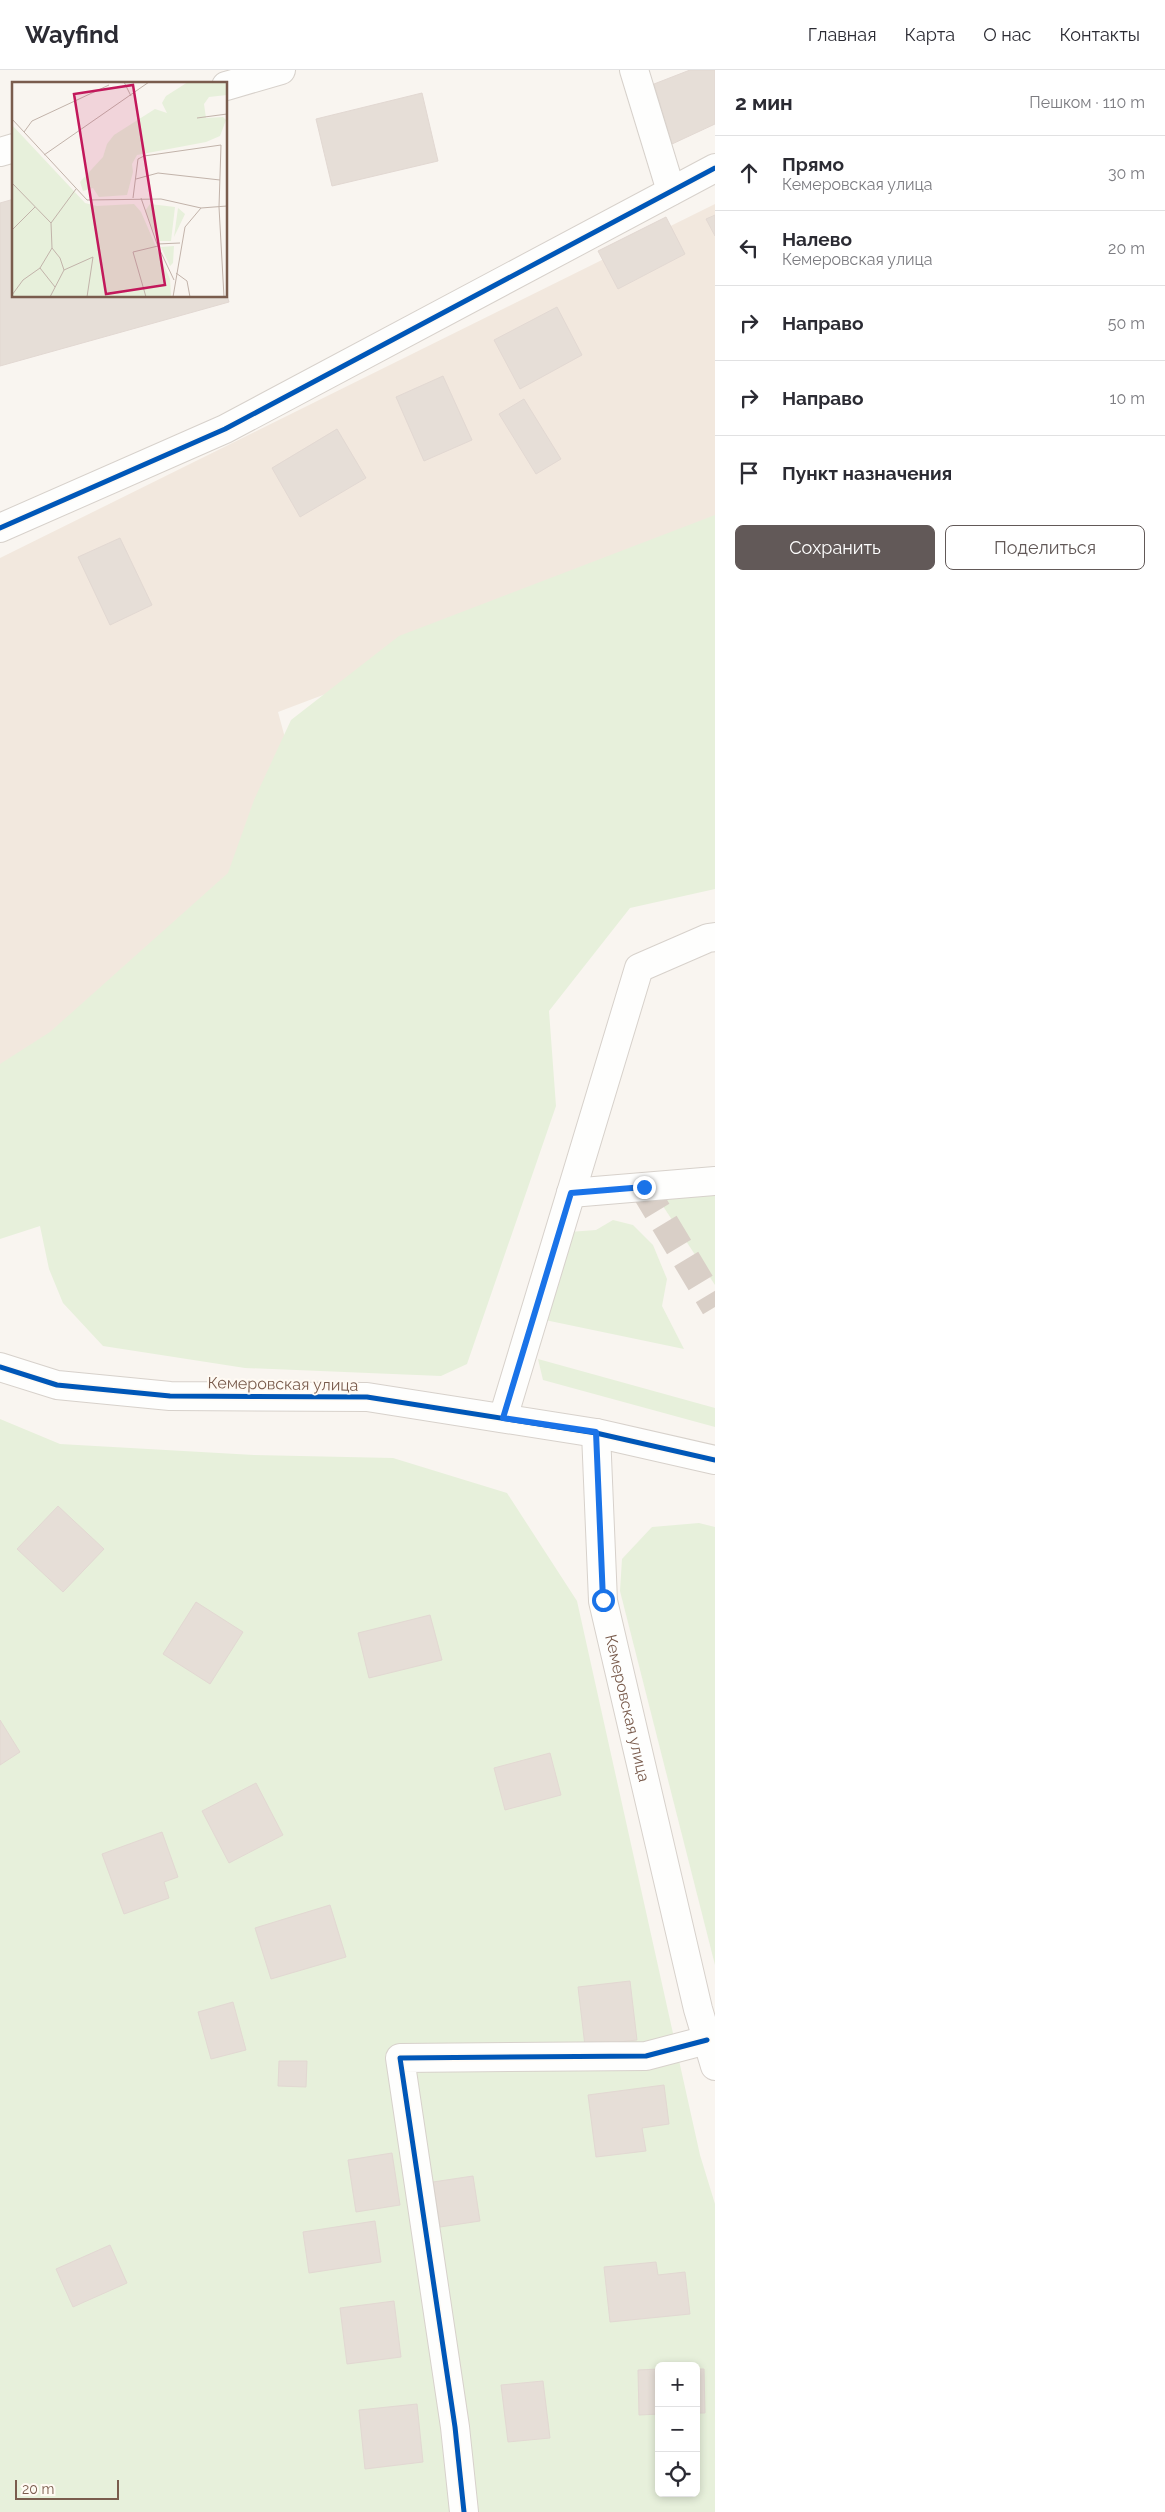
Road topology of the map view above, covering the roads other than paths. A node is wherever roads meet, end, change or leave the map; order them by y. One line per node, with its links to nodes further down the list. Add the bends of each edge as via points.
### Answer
1 (281, 70): 3 (street)
2 (640, 72): 5 (street)
3 (228, 85)
4 (715, 168): 5 (street)
5 (671, 191): 6 (street, via 225,429)
6 (0, 528)
7 (715, 938): 9 (street, via 708,938 639,968)
8 (715, 1181): 9 (street)
9 (571, 1193): 11 (street)
10 (0, 1367): 11 (street, Кемеровская улица, via 66,1386 170,1396 367,1398)
11 (503, 1418): 12 (street, Кемеровская улица)
12 (596, 1432): 13 (street); 14 (street, Кемеровская улица, via 603,1600)
13 (715, 1460)
14 (709, 2033): 15 (street, via 646,2056 400,2058 455,2428)
15 (464, 2512)

